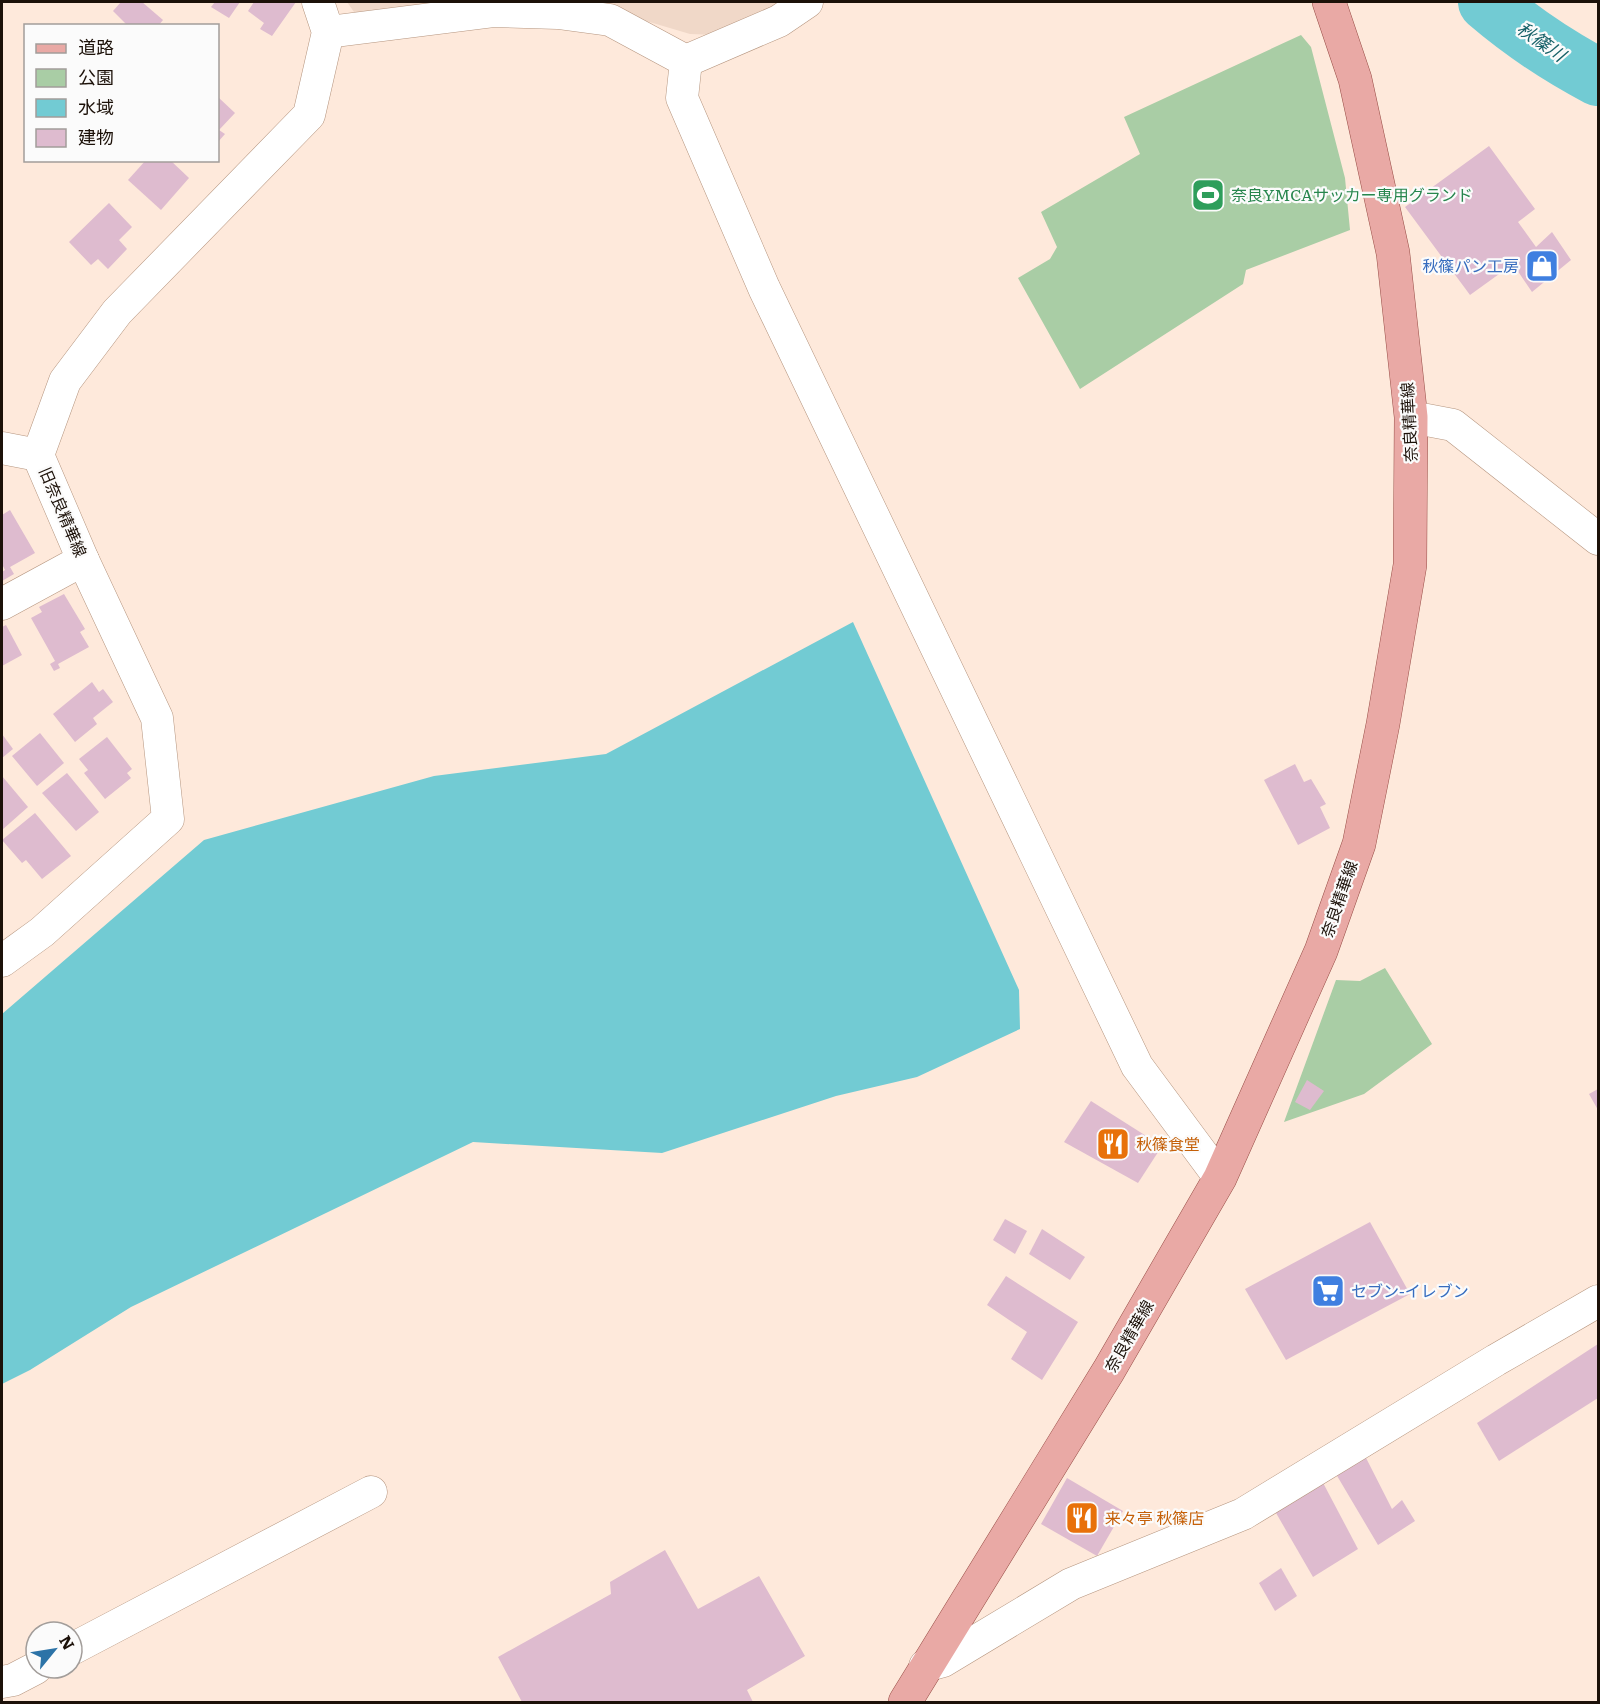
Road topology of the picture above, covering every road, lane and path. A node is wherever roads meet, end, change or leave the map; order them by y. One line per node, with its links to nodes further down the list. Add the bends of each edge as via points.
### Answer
1 (318, 2): 4 (street)
2 (807, 2): 5 (street, via 779,21)
3 (1329, 2): 6 (main road, 奈良精華線, via 1355,79 1393,253)
4 (328, 32): 5 (street, via 495,11 558,13 610,20); 8 (street, 旧奈良精華線, via 309,115 117,312 65,381)
5 (686, 61): 13 (street, via 682,98 774,309 1137,1066)
6 (1411, 417): 9 (street, via 1453,425); 13 (main road, 奈良精華線, via 1410,565 1359,844 1321,951)
7 (2, 448): 8 (street)
8 (38, 455): 10 (street, 旧奈良精華線)
9 (1599, 539)
10 (83, 560): 11 (street); 12 (street, 旧奈良精華線, via 158,718 168,819 42,932)
11 (2, 604)
12 (2, 961)
13 (1220, 1178): 17 (main road, 奈良精華線, via 1109,1370)
14 (1599, 1301): 17 (street, via 1243,1514 1071,1584 943,1661)
15 (371, 1492): 16 (street)
16 (84, 1643)
17 (925, 1666): 20 (main road, 奈良精華線)
18 (24, 1674): 19 (street)
19 (2, 1682)
20 (905, 1702)

